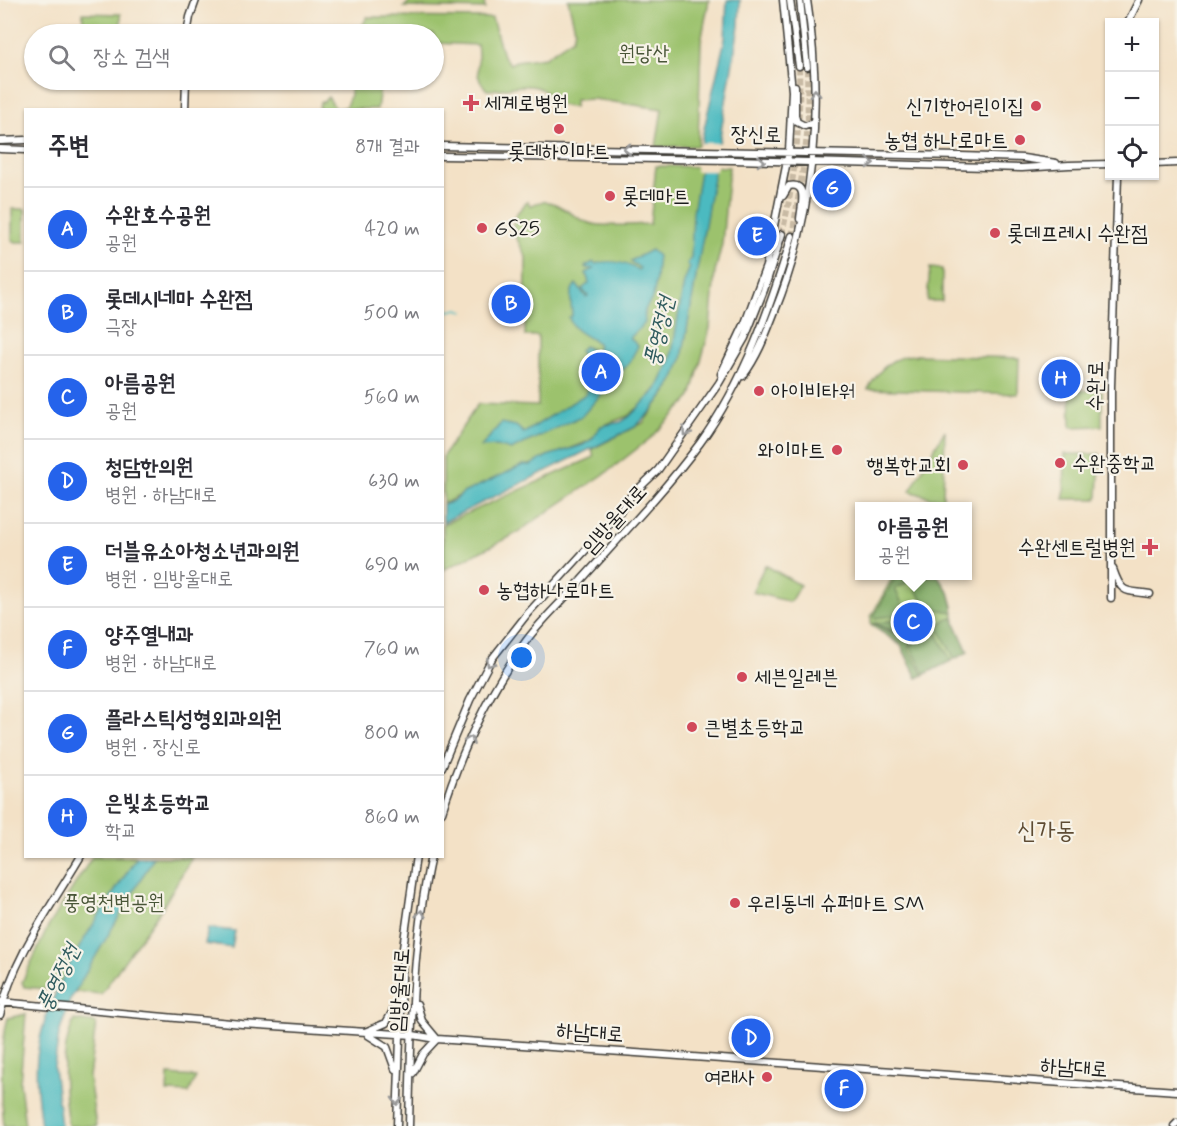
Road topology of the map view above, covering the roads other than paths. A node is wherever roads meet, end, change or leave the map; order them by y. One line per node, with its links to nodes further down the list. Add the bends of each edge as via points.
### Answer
1 (196, 0): 8 (main road)
2 (783, 0): 11 (main road)
3 (790, 0): 9 (main road)
4 (800, 0): 10 (main road)
5 (807, 0): 14 (main road, one-way to 5, via 815,69)
6 (1139, 0): 7 (main road)
7 (1130, 18)
8 (189, 24)
9 (799, 66)
10 (807, 67)
11 (791, 75): 14 (main road, via 795,81 797,122 809,126); 20 (main road)
12 (186, 90): 13 (main road)
13 (185, 108)
14 (815, 116): 21 (main road)
15 (24, 140): 16 (main road)
16 (0, 141)
17 (444, 146): 20 (main road, 장신로, one-way to 17)
18 (0, 149): 19 (main road)
19 (24, 150)
20 (789, 151): 21 (main road, 장신로); 23 (main road)
21 (813, 152): 24 (main road); 28 (main road, 장신로, via 1023,158)
22 (444, 156): 23 (main road, 장신로, one-way to 23)
23 (787, 162): 24 (main road, 장신로); 30 (main road)
24 (812, 162): 28 (main road, 장신로, one-way to 28, via 1022,168); 31 (main road)
25 (1105, 164): 28 (main road, 장신로)
26 (1159, 164): 27 (main road)
27 (1177, 164)
28 (1069, 165)
29 (1118, 180): 36 (main road, 수완로, via 1111,387)
30 (777, 218): 31 (main road, via 787,188 798,186 802,193); 34 (main road, via 766,267)
31 (800, 231): 35 (main road, via 769,328)
32 (782, 234): 34 (main road, 임방울대로, via 745,338)
33 (792, 236): 35 (main road, 임방울대로, via 776,290)
34 (719, 383): 39 (main road, 임방울대로, one-way to 39, via 658,470 528,613 491,660)
35 (736, 386): 40 (main road, 임방울대로, one-way to 35, via 477,724 527,639 669,482)
36 (1111, 565): 37 (main road, via 1120,588); 38 (main road, 수완로)
37 (1150, 594)
38 (1111, 598)
39 (444, 762)
40 (444, 806)
41 (80, 858): 46 (main road, via 17,963)
42 (416, 858): 44 (main road, 임방울대로, via 406,920)
43 (431, 858): 45 (main road, 임방울대로, one-way to 43, via 421,909)
44 (401, 997): 48 (main road, via 386,1023); 49 (main road, 임방울대로)
45 (415, 998): 50 (main road, 임방울대로); 51 (main road, via 422,1021)
46 (1, 1002): 47 (main road); 48 (main road, 하남대로)
47 (0, 1015)
48 (363, 1033): 49 (main road, 하남대로); 52 (main road, via 387,1047)
49 (399, 1035): 50 (main road, 하남대로); 52 (main road, 임방울대로)
50 (413, 1035): 51 (main road, 하남대로); 53 (main road, 임방울대로)
51 (437, 1039): 53 (main road, via 417,1062); 54 (main road, 하남대로)
52 (398, 1079): 57 (main road, 임방울대로, one-way to 57)
53 (410, 1079): 58 (main road, 임방울대로)
54 (1169, 1090): 55 (main road, 하남대로); 56 (main road)
55 (1177, 1091)
56 (1177, 1098)
57 (397, 1126)
58 (409, 1126)

